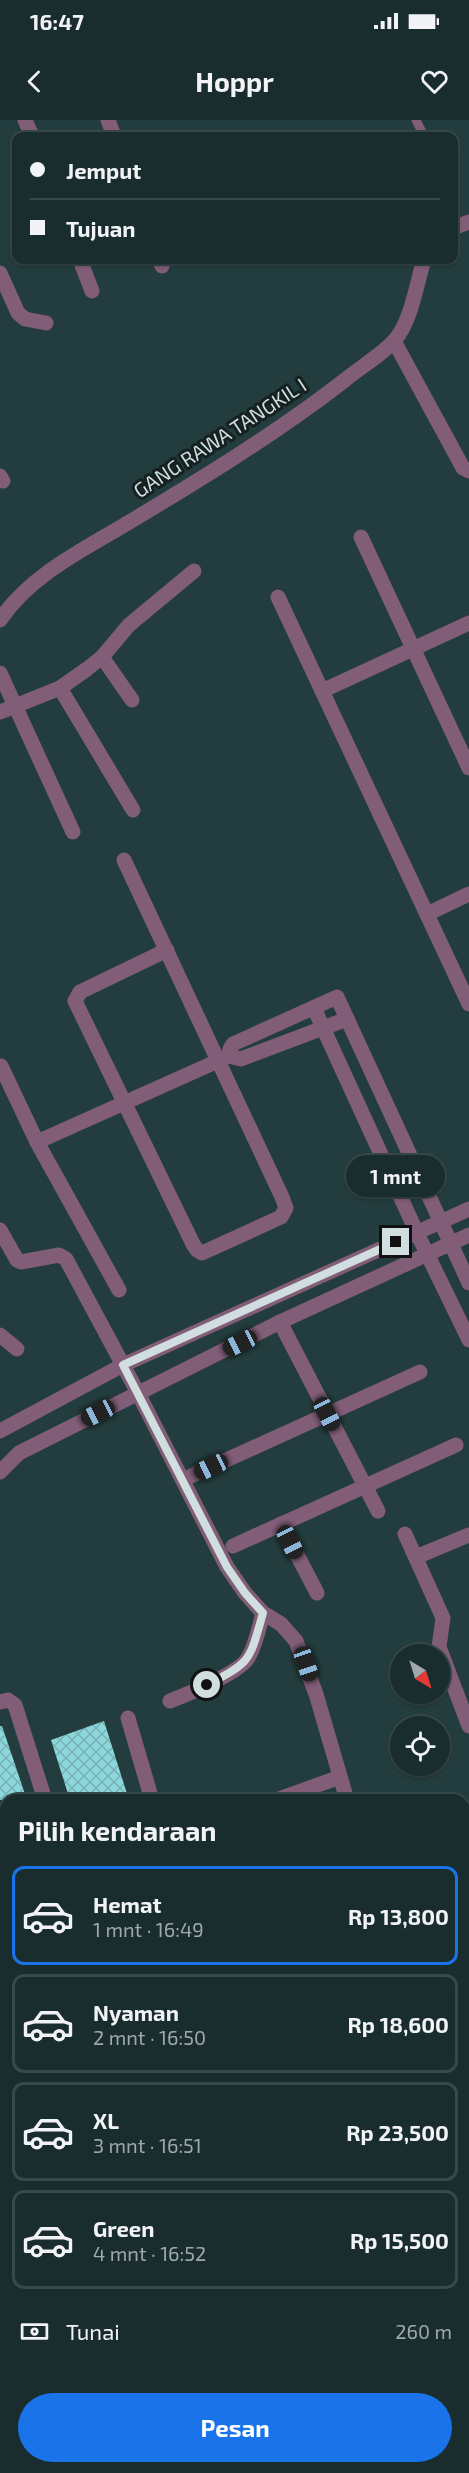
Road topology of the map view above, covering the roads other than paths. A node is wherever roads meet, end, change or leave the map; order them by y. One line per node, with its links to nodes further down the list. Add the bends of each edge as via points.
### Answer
1 (82, 264): 4 (street)
2 (423, 264): 6 (street, GANG RAWA TANGKIL I)
3 (0, 273): 5 (street, via 18,313 25,319)
4 (92, 291)
5 (46, 323)
6 (394, 341): 7 (street, via 463,468); 11 (street, GANG RAWA TANGKIL I, via 304,412 229,463 52,570)
7 (469, 471)
8 (361, 537): 13 (street)
9 (194, 572): 14 (street, via 129,625)
10 (278, 597): 17 (street)
11 (0, 620)
12 (469, 623): 13 (street)
13 (414, 649): 17 (street); 21 (street)
14 (102, 657): 16 (street); 18 (street)
15 (0, 674): 19 (street)
16 (60, 688): 19 (street); 22 (street)
17 (322, 691): 26 (street)
18 (132, 700)
19 (15, 707): 20 (street); 23 (street)
20 (0, 712)
21 (469, 768)
22 (133, 810)
23 (73, 832)
24 (124, 860): 27 (street)
25 (469, 894): 26 (street)
26 (427, 914): 28 (street)
27 (167, 950): 34 (street); 36 (street, via 80,992 75,998)
28 (469, 1003)
29 (314, 1008): 30 (street); 31 (street, via 337,997); 32 (street)
30 (294, 1016): 33 (street); 34 (street, via 234,1044)
31 (346, 1019): 32 (street); 39 (street)
32 (323, 1029): 33 (street); 41 (street)
33 (302, 1037): 34 (street, via 241,1059)
34 (224, 1058): 36 (street); 36 (street, via 286,1208 281,1217 202,1253 193,1244)
35 (1, 1066): 37 (street)
36 (124, 1101): 37 (street)
37 (37, 1142): 47 (street)
38 (469, 1209): 39 (street)
39 (439, 1221): 41 (street); 43 (street)
40 (0, 1230): 44 (street)
41 (417, 1233): 45 (street); 52 (street)
42 (469, 1235): 43 (street)
43 (450, 1244): 45 (street); 46 (street)
44 (5, 1251): 52 (street, via 21,1262 59,1255 66,1259)
45 (428, 1253): 48 (street); 50 (street)
46 (469, 1283)
47 (119, 1290)
48 (280, 1322): 54 (street); 55 (street)
49 (0, 1335): 51 (street)
50 (469, 1340)
51 (17, 1350)
52 (123, 1365): 54 (street); 56 (street)
53 (420, 1372): 55 (street)
54 (138, 1393): 58 (street, via 19,1453); 68 (street, via 227,1567)
55 (327, 1414): 59 (street); 60 (street)
56 (0, 1431)
57 (456, 1445): 60 (street)
58 (0, 1472)
59 (191, 1476)
60 (365, 1486): 61 (street); 62 (street)
61 (378, 1512)
62 (282, 1524): 65 (street); 67 (street)
63 (405, 1534): 66 (street)
64 (469, 1535): 66 (street)
65 (233, 1546)
66 (416, 1557): 72 (street, via 443,1618 439,1647)
67 (317, 1593)
68 (263, 1613): 69 (street, via 245,1662); 73 (street, via 281,1624 296,1641)
69 (170, 1701)
70 (0, 1702): 74 (street, via 8,1700 15,1705)
71 (128, 1718): 75 (street)
72 (469, 1726)
73 (340, 1777): 76 (street); 77 (street)
74 (43, 1794)
75 (150, 1794)
76 (293, 1794)
77 (345, 1794)

